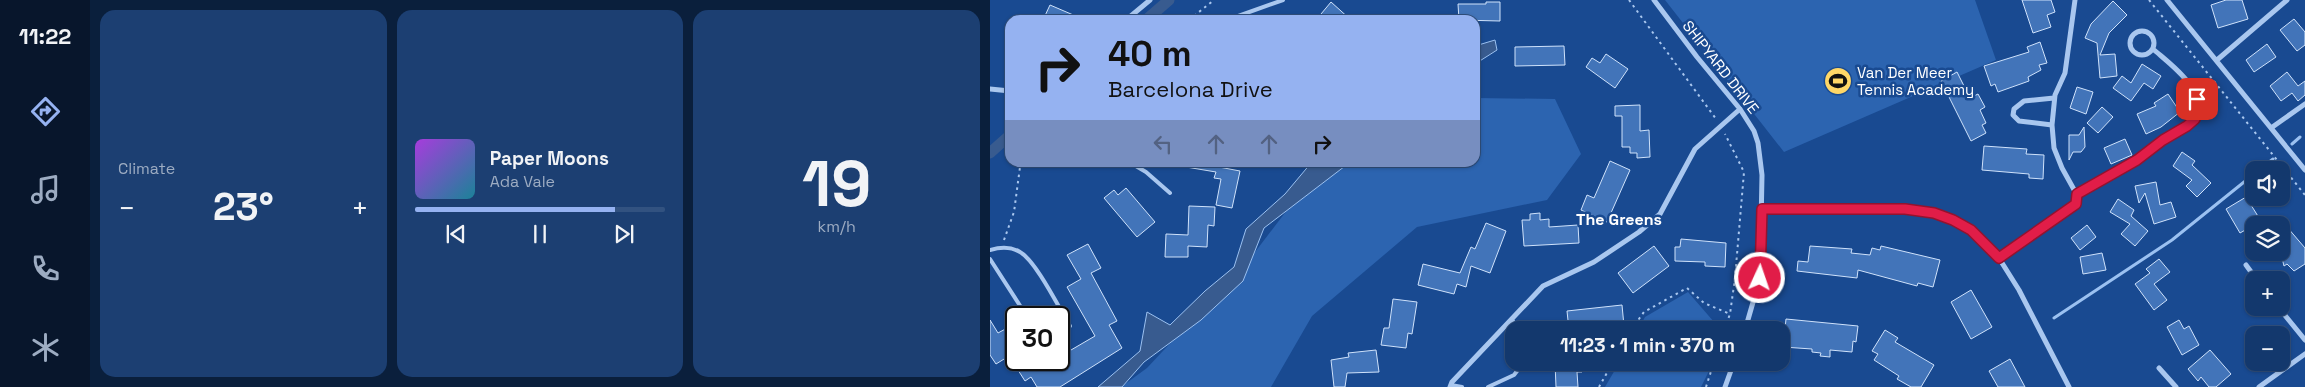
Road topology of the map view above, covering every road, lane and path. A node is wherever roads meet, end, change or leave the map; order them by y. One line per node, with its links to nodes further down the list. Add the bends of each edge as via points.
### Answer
1 (1150, 0): 10 (street)
2 (1214, 0): 11 (path)
3 (1283, 0): 12 (lane)
4 (1629, 0): 20 (path)
5 (1654, 0): 19 (street, SHIPYARD DRIVE)
6 (2075, 0): 17 (street, via 2065,73)
7 (2148, 0): 28 (path)
8 (2167, 0): 14 (street)
9 (2288, 0): 14 (street)
10 (1132, 15)
11 (1195, 15)
12 (1241, 15)
13 (2153, 49): 13 (street, via 2154,41 2147,32 2139,31 2131,39 2132,51 2139,55); 27 (street, via 2188,81 2197,99 2195,119 2137,160)
14 (2217, 60): 22 (street)
15 (990, 89): 16 (street)
16 (1005, 90)
17 (2054, 98): 21 (street); 21 (street, via 2024,101 2014,109 2013,115 2019,121)
18 (2305, 104): 22 (street)
19 (1740, 109): 20 (street); 29 (street, SHIPYARD DRIVE, via 1754,130 1761,154)
20 (1720, 125): 38 (path, via 1744,172); 40 (street, via 1695,149 1660,214 1594,262 1543,286)
21 (2052, 125): 27 (street, via 2054,148)
22 (2271, 128): 25 (street)
23 (1020, 167): 30 (path, via 1014,212)
24 (1138, 167): 26 (lane)
25 (2305, 170)
26 (1170, 193)
27 (2077, 194): 32 (street, via 2076,204)
28 (2305, 195)
29 (1762, 209): 32 (street, via 1905,209 1934,213 1971,230); 43 (street, SHIPYARD DRIVE, via 1760,278)
30 (1001, 246): 31 (lane); 37 (lane, via 1020,252 1034,266)
31 (990, 250)
32 (1999, 258): 57 (street)
33 (990, 259): 36 (lane)
34 (2246, 265): 35 (street)
35 (2250, 271)
36 (1020, 306)
37 (1058, 306)
38 (1730, 314): 41 (path, via 1704,303 1688,288 1644,312); 42 (path)
39 (2286, 316): 44 (street)
40 (1512, 320): 51 (street)
41 (1638, 321)
42 (1727, 321)
43 (1748, 321)
44 (2305, 340)
45 (2305, 354): 59 (street)
46 (2159, 368): 58 (street)
47 (1517, 371): 53 (lane)
48 (1608, 371): 54 (path)
49 (1711, 371): 55 (path)
50 (1731, 371): 56 (street)
51 (1450, 386): 52 (lane)
52 (1462, 387)
53 (1488, 387)
54 (1598, 387)
55 (1706, 387)
56 (1725, 387)
57 (2069, 387)
58 (2176, 387)
59 (2259, 387)

